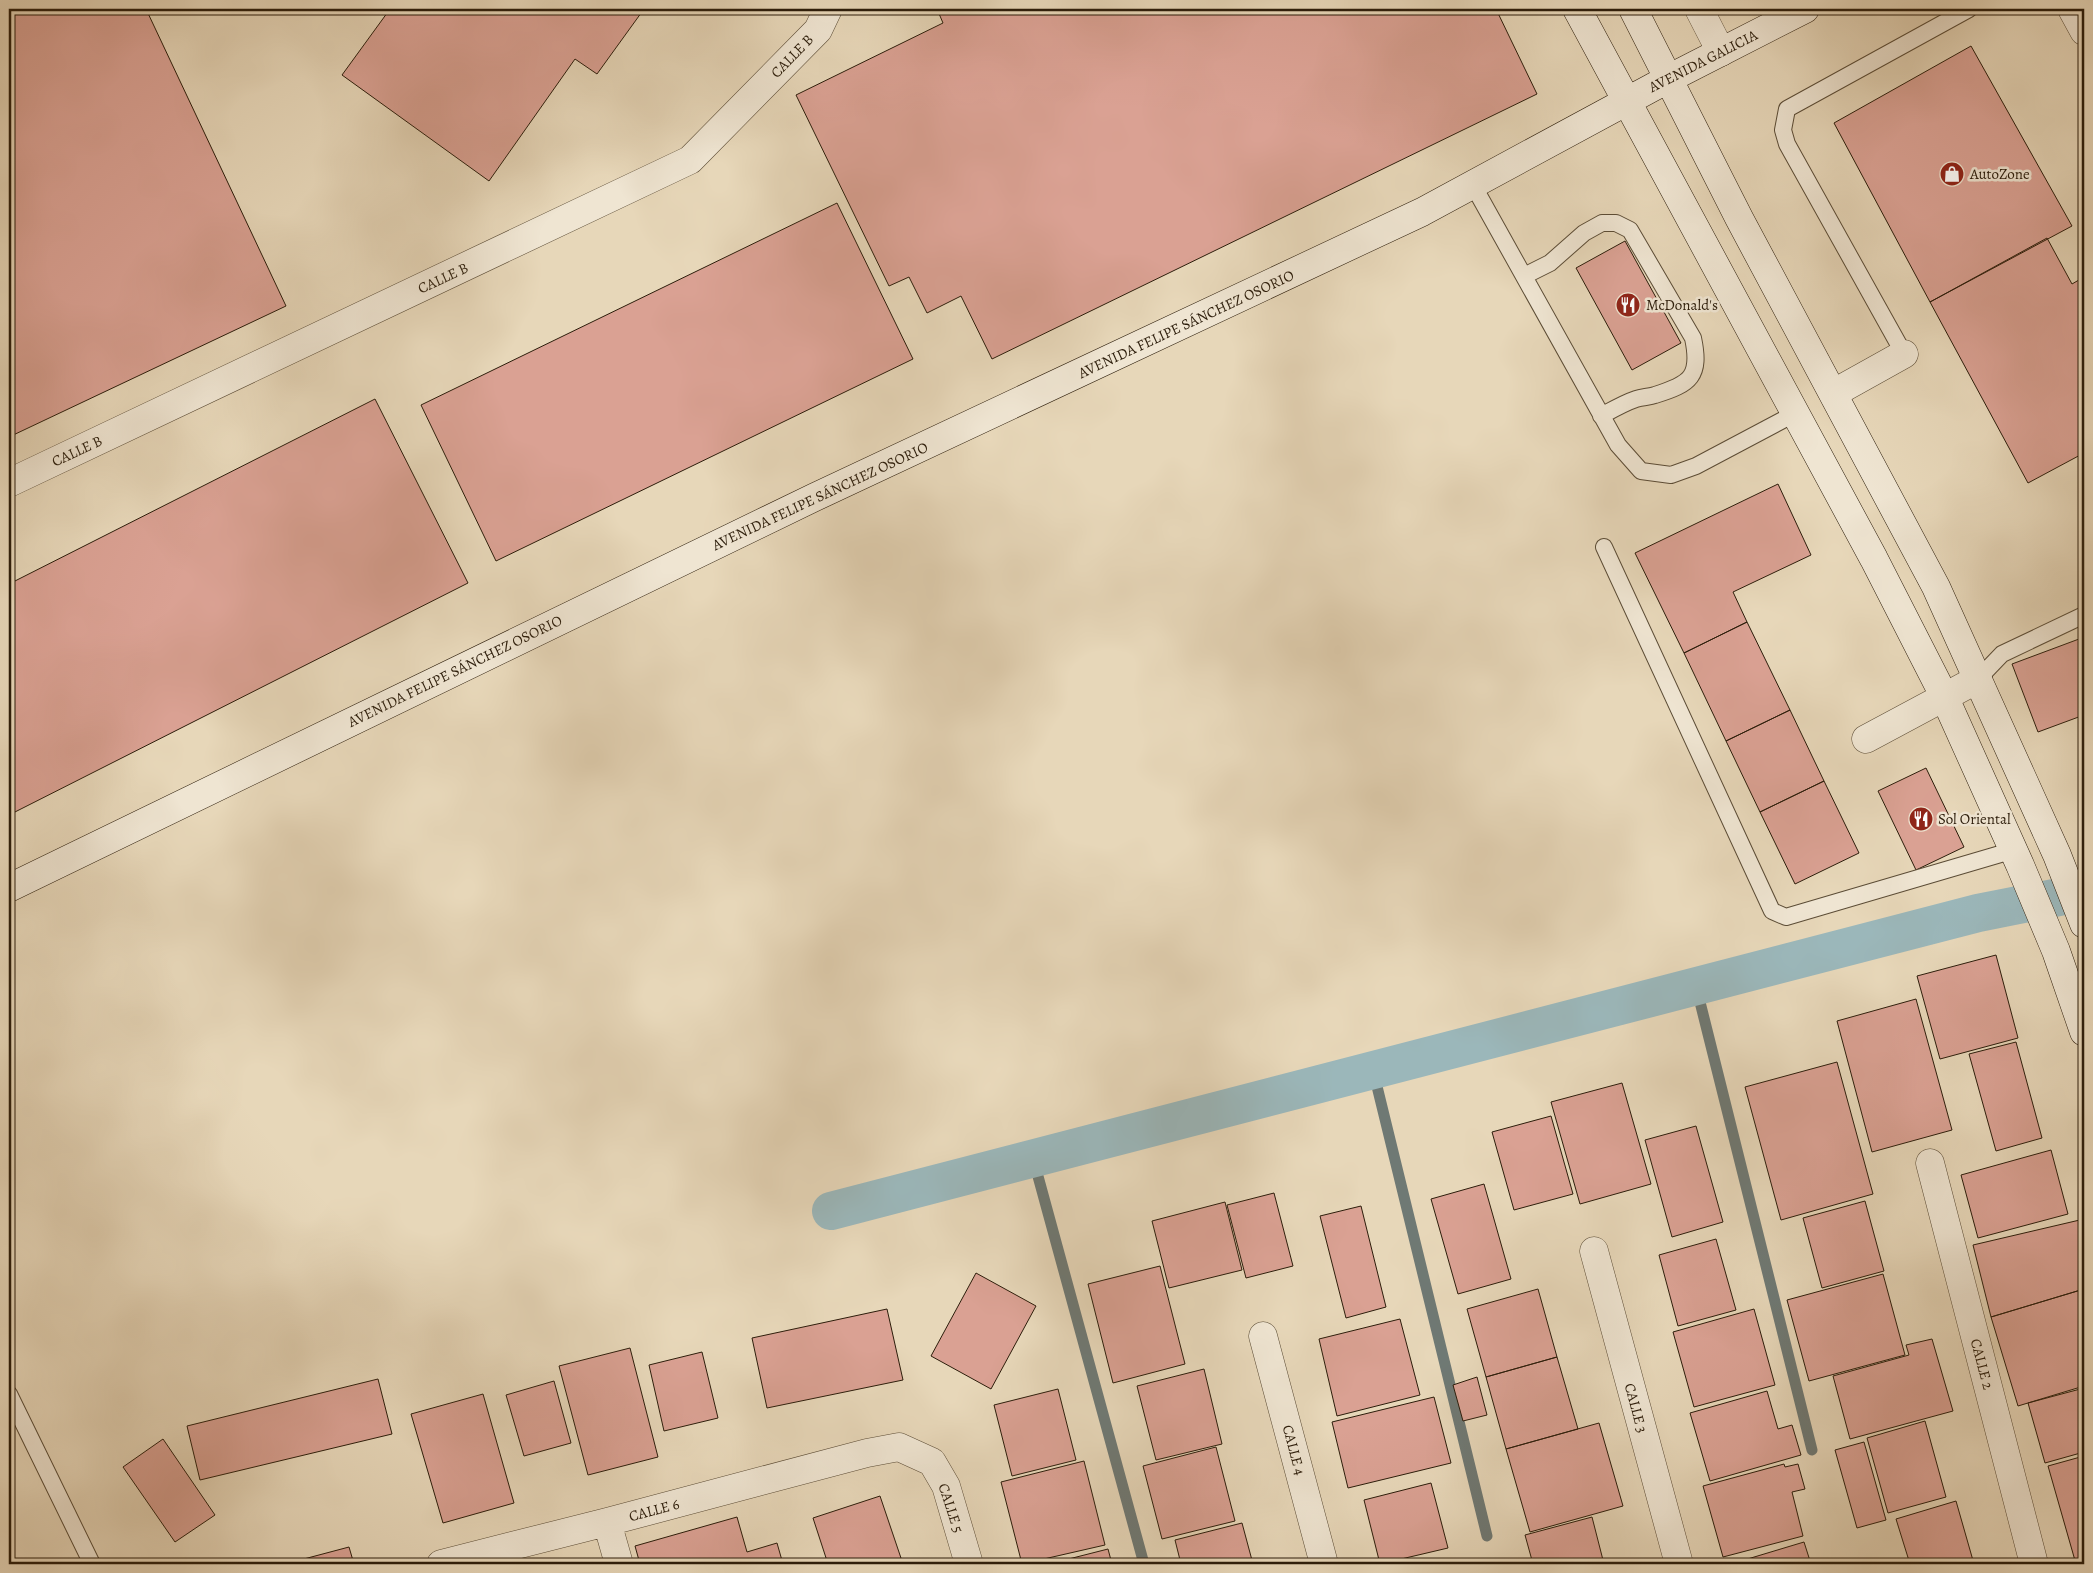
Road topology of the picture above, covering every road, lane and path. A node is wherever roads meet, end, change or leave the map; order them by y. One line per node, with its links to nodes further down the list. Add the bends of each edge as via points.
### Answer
1 (828, 9): 18 (street, CALLE B, via 818,30 690,160)
2 (1578, 9): 11 (street)
3 (1632, 9): 10 (street)
4 (1699, 9): 9 (street)
5 (1805, 9): 9 (street, AVENIDA GALICIA)
6 (1969, 9): 14 (lane, via 1788,109 1783,130 1787,144)
7 (2072, 9): 8 (street)
8 (2084, 31)
9 (1721, 52): 10 (street, AVENIDA GALICIA)
10 (1668, 79): 11 (street, AVENIDA GALICIA); 15 (street)
11 (1628, 101): 12 (street, AVENIDA FELIPE SÁNCHEZ OSORIO); 16 (street)
12 (1473, 185): 13 (lane); 25 (street, AVENIDA FELIPE SÁNCHEZ OSORIO, via 1256,292 798,506)
13 (1524, 276): 17 (lane); 17 (lane, via 1550,263 1602,223 1616,223 1630,230 1693,338 1697,358 1693,375 1681,385 1636,399)
14 (1904, 354): 15 (street)
15 (1834, 393): 21 (street, via 1936,587)
16 (1796, 414): 17 (lane, via 1696,466 1671,474 1641,471 1618,445); 22 (street)
17 (1601, 416)
18 (9, 483)
19 (1604, 547): 24 (lane, via 1772,911 1786,917)
20 (2084, 615): 21 (lane, via 2002,654)
21 (1978, 679): 22 (street); 26 (street, via 2057,855)
22 (1944, 696): 23 (street); 24 (street)
23 (1866, 739)
24 (2017, 857): 27 (street, via 2056,951)
25 (9, 888)
26 (2084, 924)
27 (2084, 1032)
28 (1930, 1163): 40 (street, CALLE 2)
29 (1594, 1251): 39 (street, CALLE 3)
30 (1263, 1336): 38 (street, CALLE 4)
31 (9, 1394): 34 (lane)
32 (866, 1453): 33 (street, CALLE 6); 37 (street, CALLE 5, via 899,1447 932,1462 946,1486)
33 (607, 1522): 35 (street, CALLE 6); 36 (street)
34 (92, 1564)
35 (441, 1564)
36 (619, 1564)
37 (969, 1564)
38 (1324, 1564)
39 (1679, 1564)
40 (2034, 1564)

